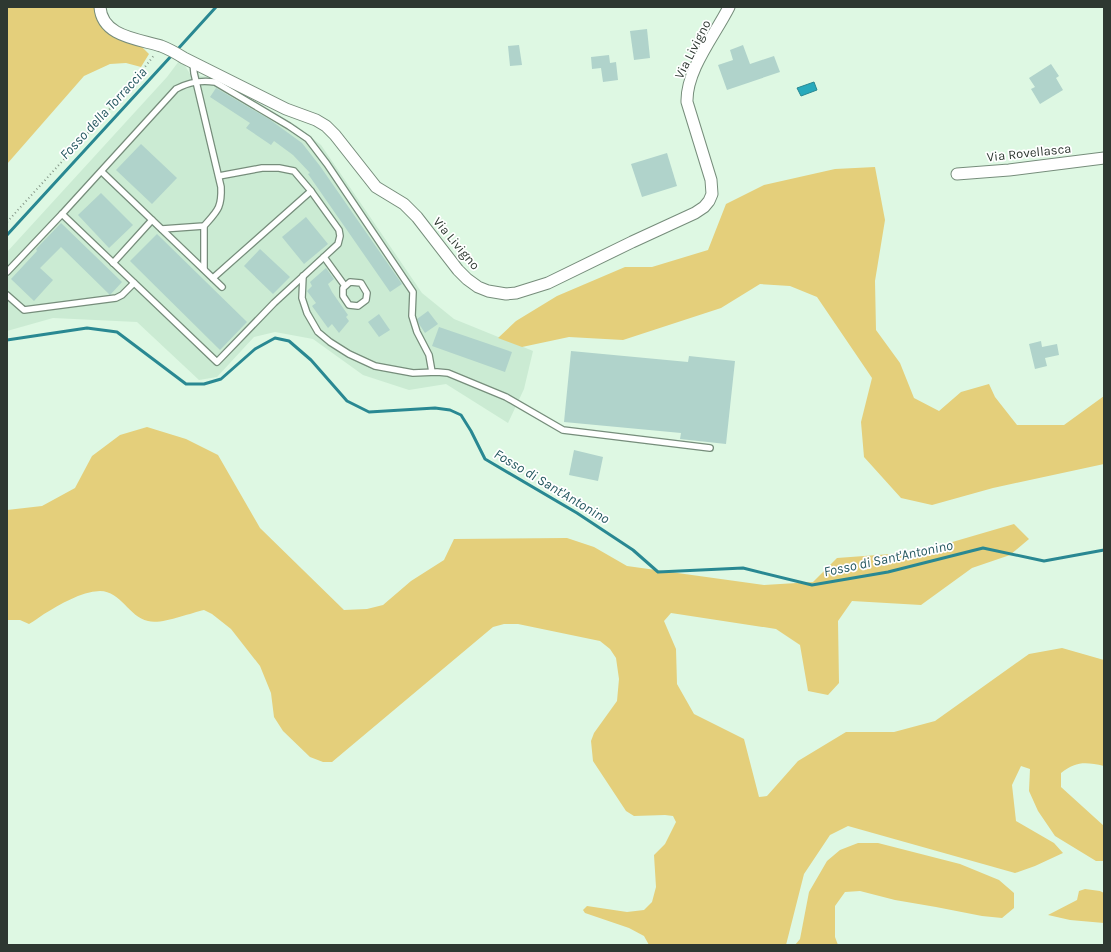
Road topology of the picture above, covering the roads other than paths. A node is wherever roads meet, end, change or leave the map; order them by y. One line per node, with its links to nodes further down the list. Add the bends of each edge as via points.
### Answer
1 (100, 7): 3 (street, Via Livigno, via 103,20 117,32 131,39 165,48)
2 (729, 7): 3 (street, Via Livigno, via 694,70 687,90 687,102 711,180 712,194 707,204 695,214 548,283 506,294 488,291 467,279 417,217 404,204 376,187 335,135 321,123 286,109)
3 (188, 60): 4 (lane)
4 (196, 81): 6 (lane, via 176,89); 8 (lane); 24 (lane, via 215,82 308,139 413,292 412,316 429,354)
5 (1104, 158): 7 (street, Via Rovellasca)
6 (102, 172): 10 (lane); 11 (lane)
7 (956, 174)
8 (219, 176): 9 (lane, via 262,168 286,169 294,171); 12 (lane, via 222,202)
9 (311, 192): 14 (lane, via 339,230 338,244); 19 (lane)
10 (62, 214): 15 (lane); 17 (lane)
11 (152, 220): 13 (lane); 15 (lane)
12 (204, 226): 13 (lane); 16 (lane)
13 (162, 229): 16 (lane)
14 (324, 257): 18 (lane); 21 (lane)
15 (113, 263): 20 (lane)
16 (204, 269): 19 (lane)
17 (7, 272)
18 (303, 276): 20 (lane, via 217,362); 24 (lane, via 302,298 307,312 318,332 330,342 348,354 375,366 413,373)
19 (213, 278): 22 (lane)
20 (134, 282): 23 (lane, via 116,298 24,310)
21 (345, 286): 21 (lane, via 342,296 349,305 358,306 366,300 367,293 361,283 350,282)
22 (222, 287)
23 (7, 296)
24 (432, 372): 25 (lane, via 448,373 506,397 563,430)
25 (710, 448)

